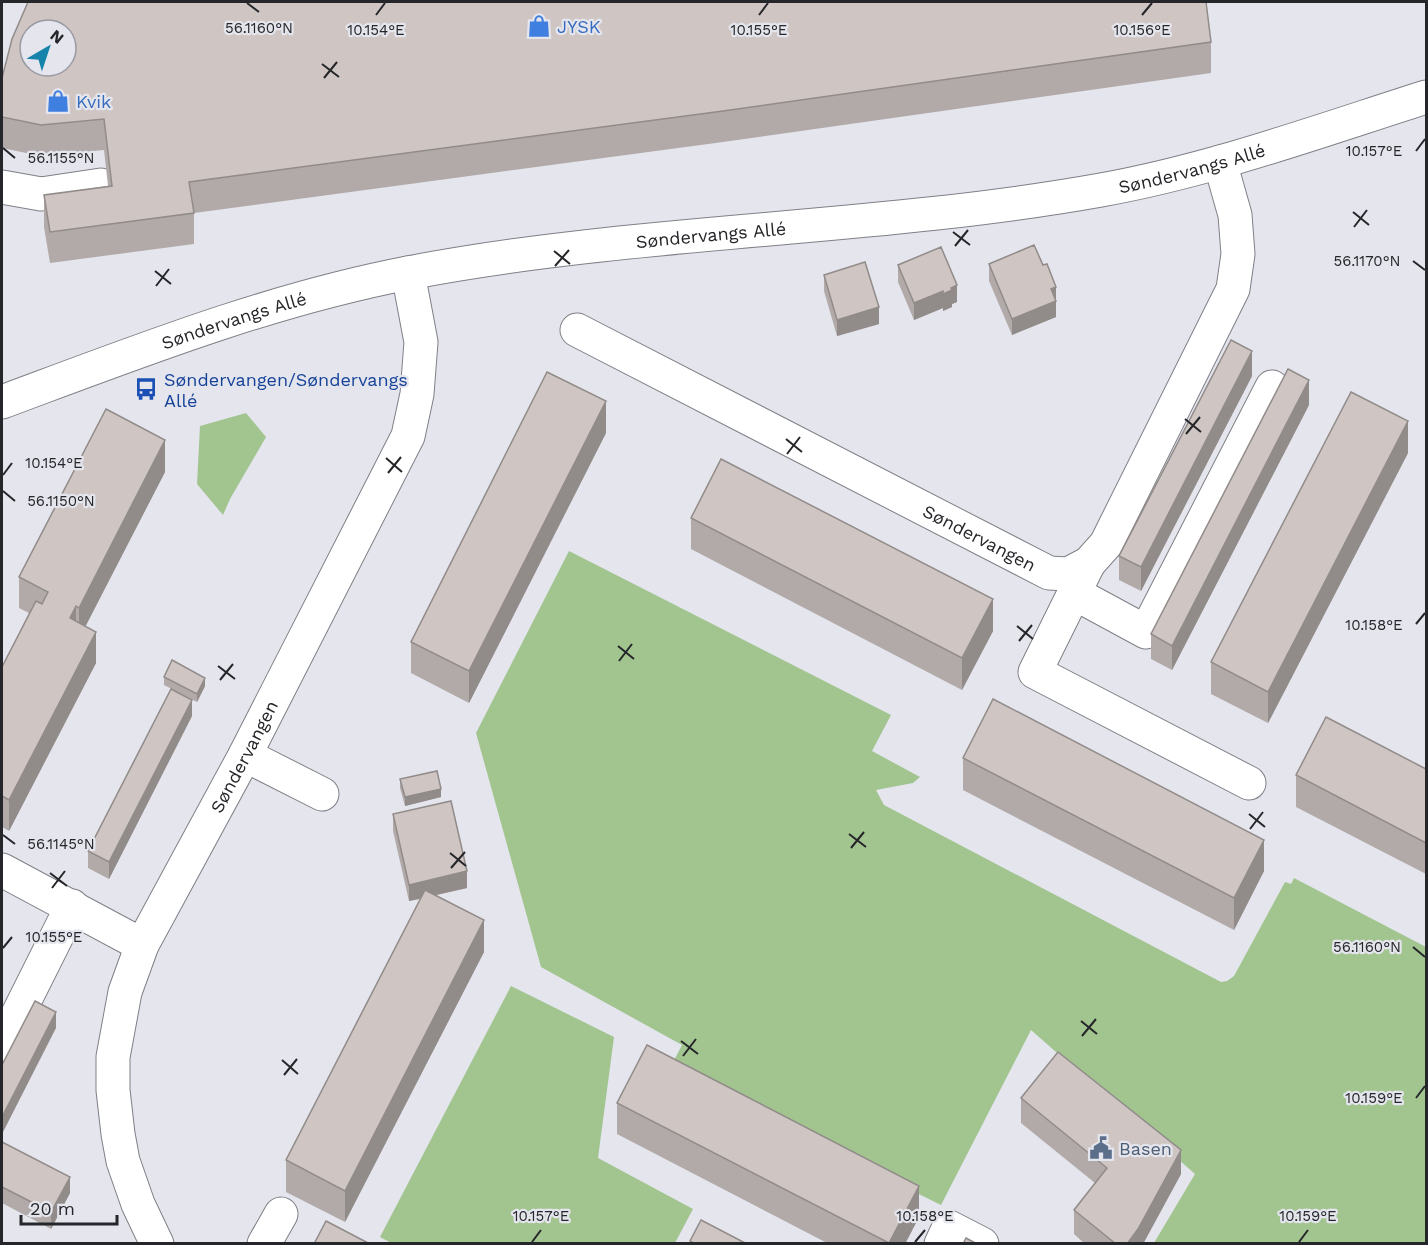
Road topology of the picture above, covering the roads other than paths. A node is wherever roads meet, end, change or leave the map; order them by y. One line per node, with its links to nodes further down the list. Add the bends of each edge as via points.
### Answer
1 (1426, 98): 2 (street, Søndervangs Allé)
2 (1220, 162): 5 (street, Søndervangs Allé, via 1103,189 946,213 557,249); 9 (street, Søndervangen, via 1235,215 1238,254 1233,289 1106,544)
3 (101, 185): 4 (street, via 41,194)
4 (2, 187)
5 (408, 273): 8 (street, Søndervangs Allé, via 308,295 141,350); 11 (street, Søndervangen, via 421,342 417,394 408,436)
6 (577, 330): 9 (street, Søndervangen, via 1049,573 1068,574)
7 (1272, 387): 10 (street, via 1146,632)
8 (2, 402)
9 (1089, 563): 10 (street)
10 (1074, 593): 12 (street, via 1035,672)
11 (245, 755): 13 (street); 16 (street, Søndervangen)
12 (1249, 783)
13 (322, 794)
14 (2, 870): 15 (street)
15 (72, 906): 16 (street); 17 (street)
16 (142, 945): 19 (street, Søndervangen, via 125,992 113,1057 113,1090 123,1161)
17 (2, 1046)
18 (281, 1214): 20 (street)
19 (157, 1244)
20 (264, 1244)
21 (941, 1244): 22 (street, via 949,1227)
22 (982, 1244)

